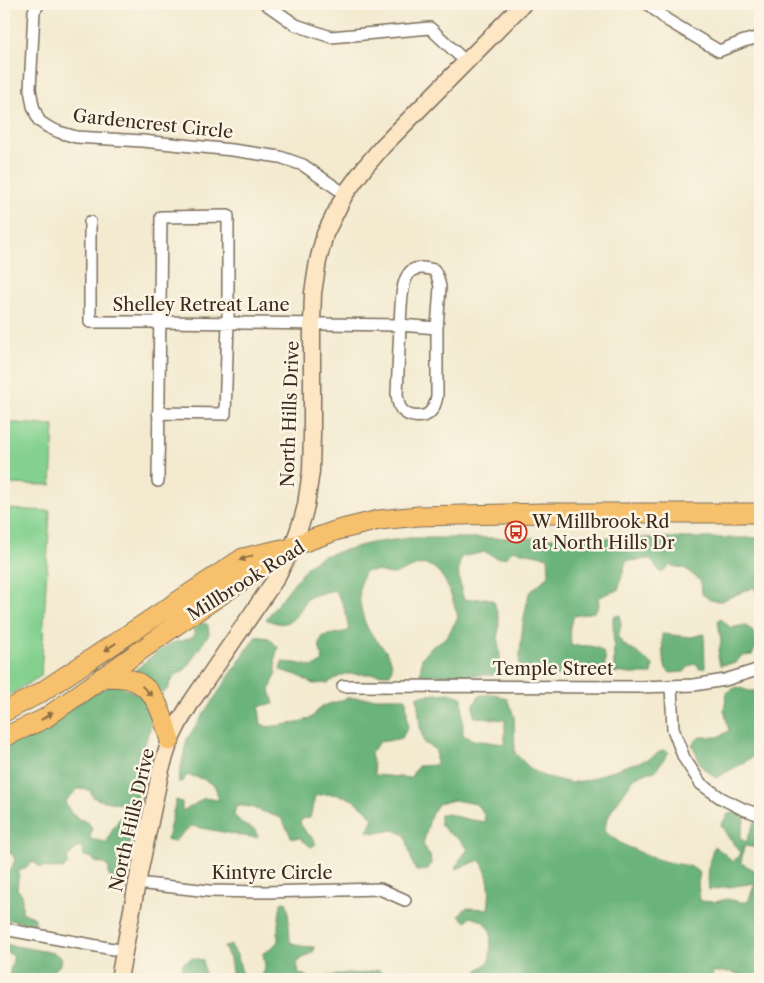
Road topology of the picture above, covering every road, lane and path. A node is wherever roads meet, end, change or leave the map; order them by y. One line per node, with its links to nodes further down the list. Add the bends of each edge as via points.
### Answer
1 (39, 4): 7 (street, Gardencrest Circle, via 34,12 30,89 39,121 48,127 76,137 280,157 303,165)
2 (266, 4): 6 (street, via 296,24 331,37 430,28)
3 (523, 4): 6 (main road, North Hills Drive)
4 (648, 4): 5 (street, via 719,51)
5 (760, 37)
6 (466, 62): 7 (main road, North Hills Drive, via 383,146)
7 (345, 194): 11 (main road, North Hills Drive, via 325,234 318,261)
8 (90, 222): 9 (street, Shelley Retreat Lane, via 90,322)
9 (159, 322): 10 (street, Shelley Retreat Lane); 10 (street, via 161,217 228,216); 14 (street)
10 (228, 323): 11 (street, Shelley Retreat Lane); 14 (street, via 225,414)
11 (312, 324): 12 (street, Shelley Retreat Lane); 17 (main road, North Hills Drive, via 311,471 306,505)
12 (400, 325): 13 (street, Shelley Retreat Lane); 13 (street, via 405,280 410,272 426,268 434,270 440,287); 13 (street, via 398,402 402,410 416,416 431,412 435,405)
13 (437, 328)
14 (158, 413): 15 (street)
15 (158, 481)
16 (760, 512): 17 (main road, Millbrook Road, via 418,516 379,520)
17 (293, 546): 19 (main road, Millbrook Road); 22 (main road, one-way to 22, via 243,558 40,693); 24 (main road, North Hills Drive, via 274,580 192,700)
18 (760, 669): 21 (street, Temple Street, via 725,680)
19 (102, 677): 23 (main road, Millbrook Road, one-way to 19, via 44,719); 24 (main road, one-way to 24, via 127,679 148,690 160,709)
20 (343, 686): 21 (street, Temple Street)
21 (671, 686): 25 (street, via 673,729 684,758 701,784 743,810)
22 (4, 712)
23 (4, 737)
24 (170, 741): 26 (main road, North Hills Drive)
25 (760, 815)
26 (137, 883): 27 (street, Kintyre Circle, via 209,891 380,889); 29 (main road, North Hills Drive)
27 (405, 900)
28 (4, 929): 29 (street)
29 (124, 951): 30 (main road, North Hills Drive)
30 (119, 979)

